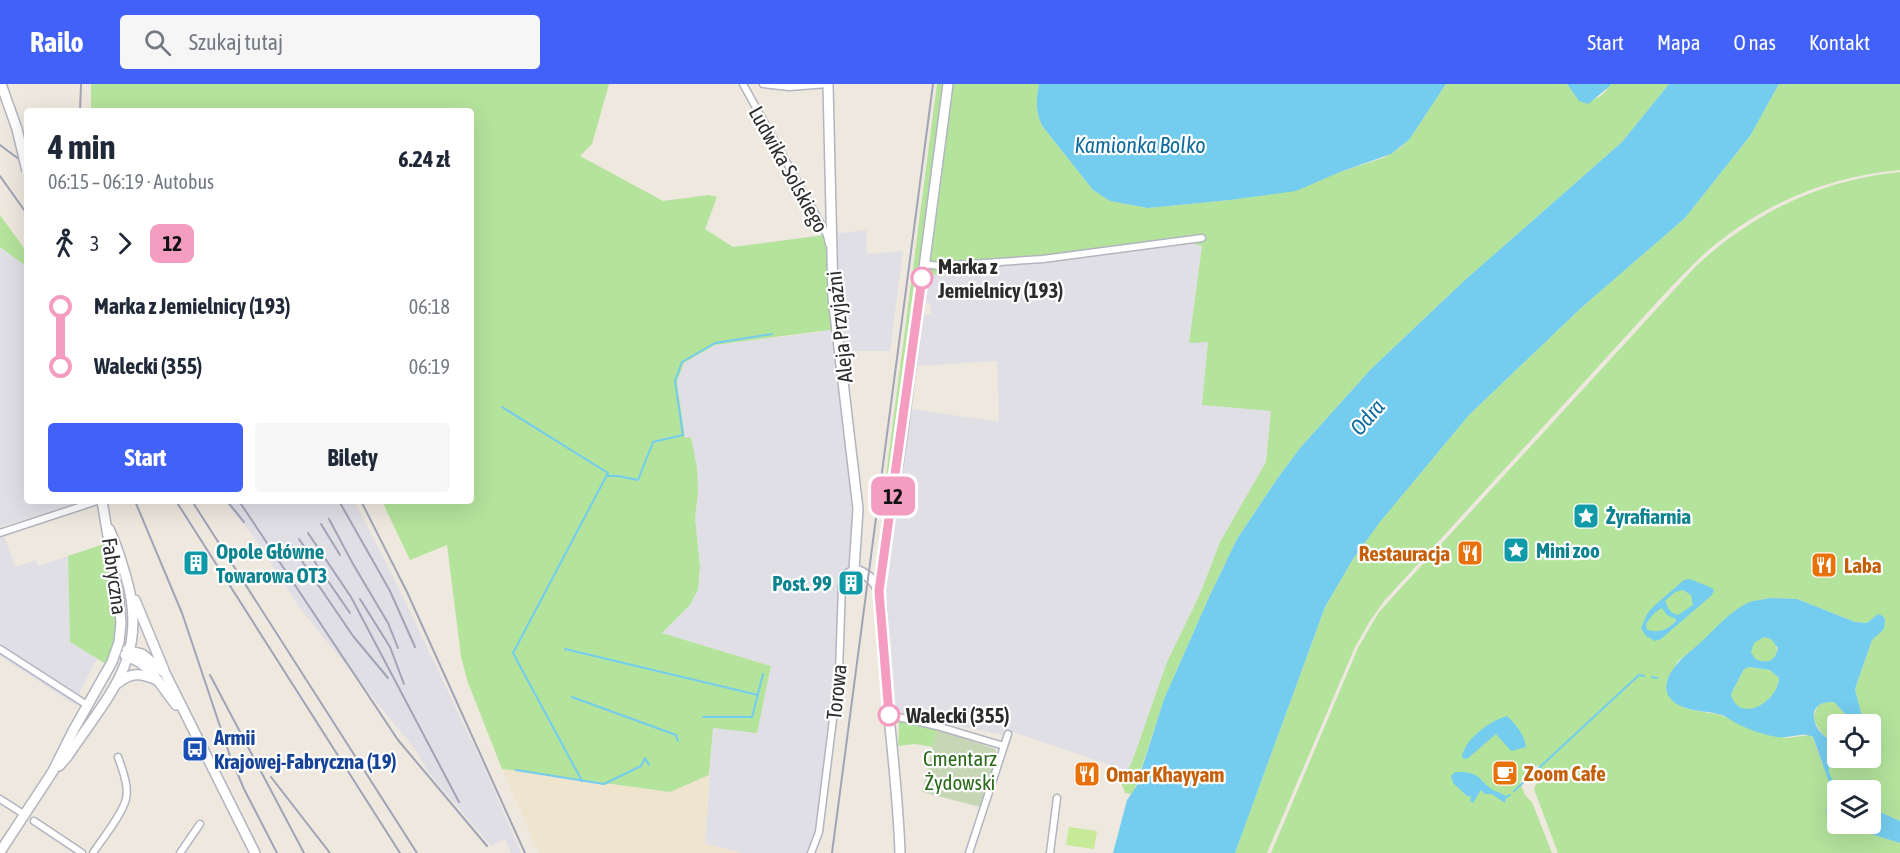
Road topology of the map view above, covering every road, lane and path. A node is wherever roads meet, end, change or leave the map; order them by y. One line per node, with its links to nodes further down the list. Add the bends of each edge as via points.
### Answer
1 (1, 84): 6 (main road, bridge)
2 (743, 84): 8 (street, Ludwika Solskiego, via 826,234)
3 (763, 84): 4 (street, Ludwika Solskiego)
4 (828, 84): 8 (main road, Aleja Przyjaźni)
5 (948, 84): 9 (main road)
6 (24, 158)
7 (1202, 238): 9 (street, via 1043,259)
8 (832, 256): 14 (main road, Aleja Przyjaźni, via 833,297 857,486)
9 (924, 264): 15 (main road)
10 (88, 504): 13 (street)
11 (103, 504): 12 (main road)
12 (108, 527): 16 (main road, Fabryczna); 18 (main road, Fabryczna, via 121,613)
13 (0, 533)
14 (854, 569): 15 (main road, via 872,580); 38 (street, Torowa, via 847,573 842,586 840,671 819,832)
15 (879, 591): 23 (main road)
16 (131, 592): 19 (main road, Fabryczna, via 134,623); 20 (main road)
17 (0, 649): 22 (street)
18 (117, 650): 19 (main road); 22 (main road, Fabryczna)
19 (130, 654): 20 (main road, via 147,657); 21 (main road, Fabryczna)
20 (161, 677): 21 (main road, via 133,674); 37 (main road)
21 (114, 687): 27 (main road, Fabryczna, via 68,757)
22 (87, 705): 27 (main road, Fabryczna)
23 (889, 715): 25 (street); 39 (main road)
24 (1008, 734): 25 (street)
25 (1004, 746): 40 (street)
26 (118, 756): 35 (street, via 126,798)
27 (53, 771): 30 (main road, Fabryczna)
28 (1057, 798): 41 (street)
29 (0, 799): 30 (street)
30 (25, 815): 33 (main road, Fabryczna)
31 (34, 821): 34 (street)
32 (200, 824): 36 (street)
33 (0, 852)
34 (82, 853)
35 (93, 853)
36 (180, 853)
37 (255, 853)
38 (812, 853)
39 (900, 853)
40 (969, 853)
41 (1050, 853)

